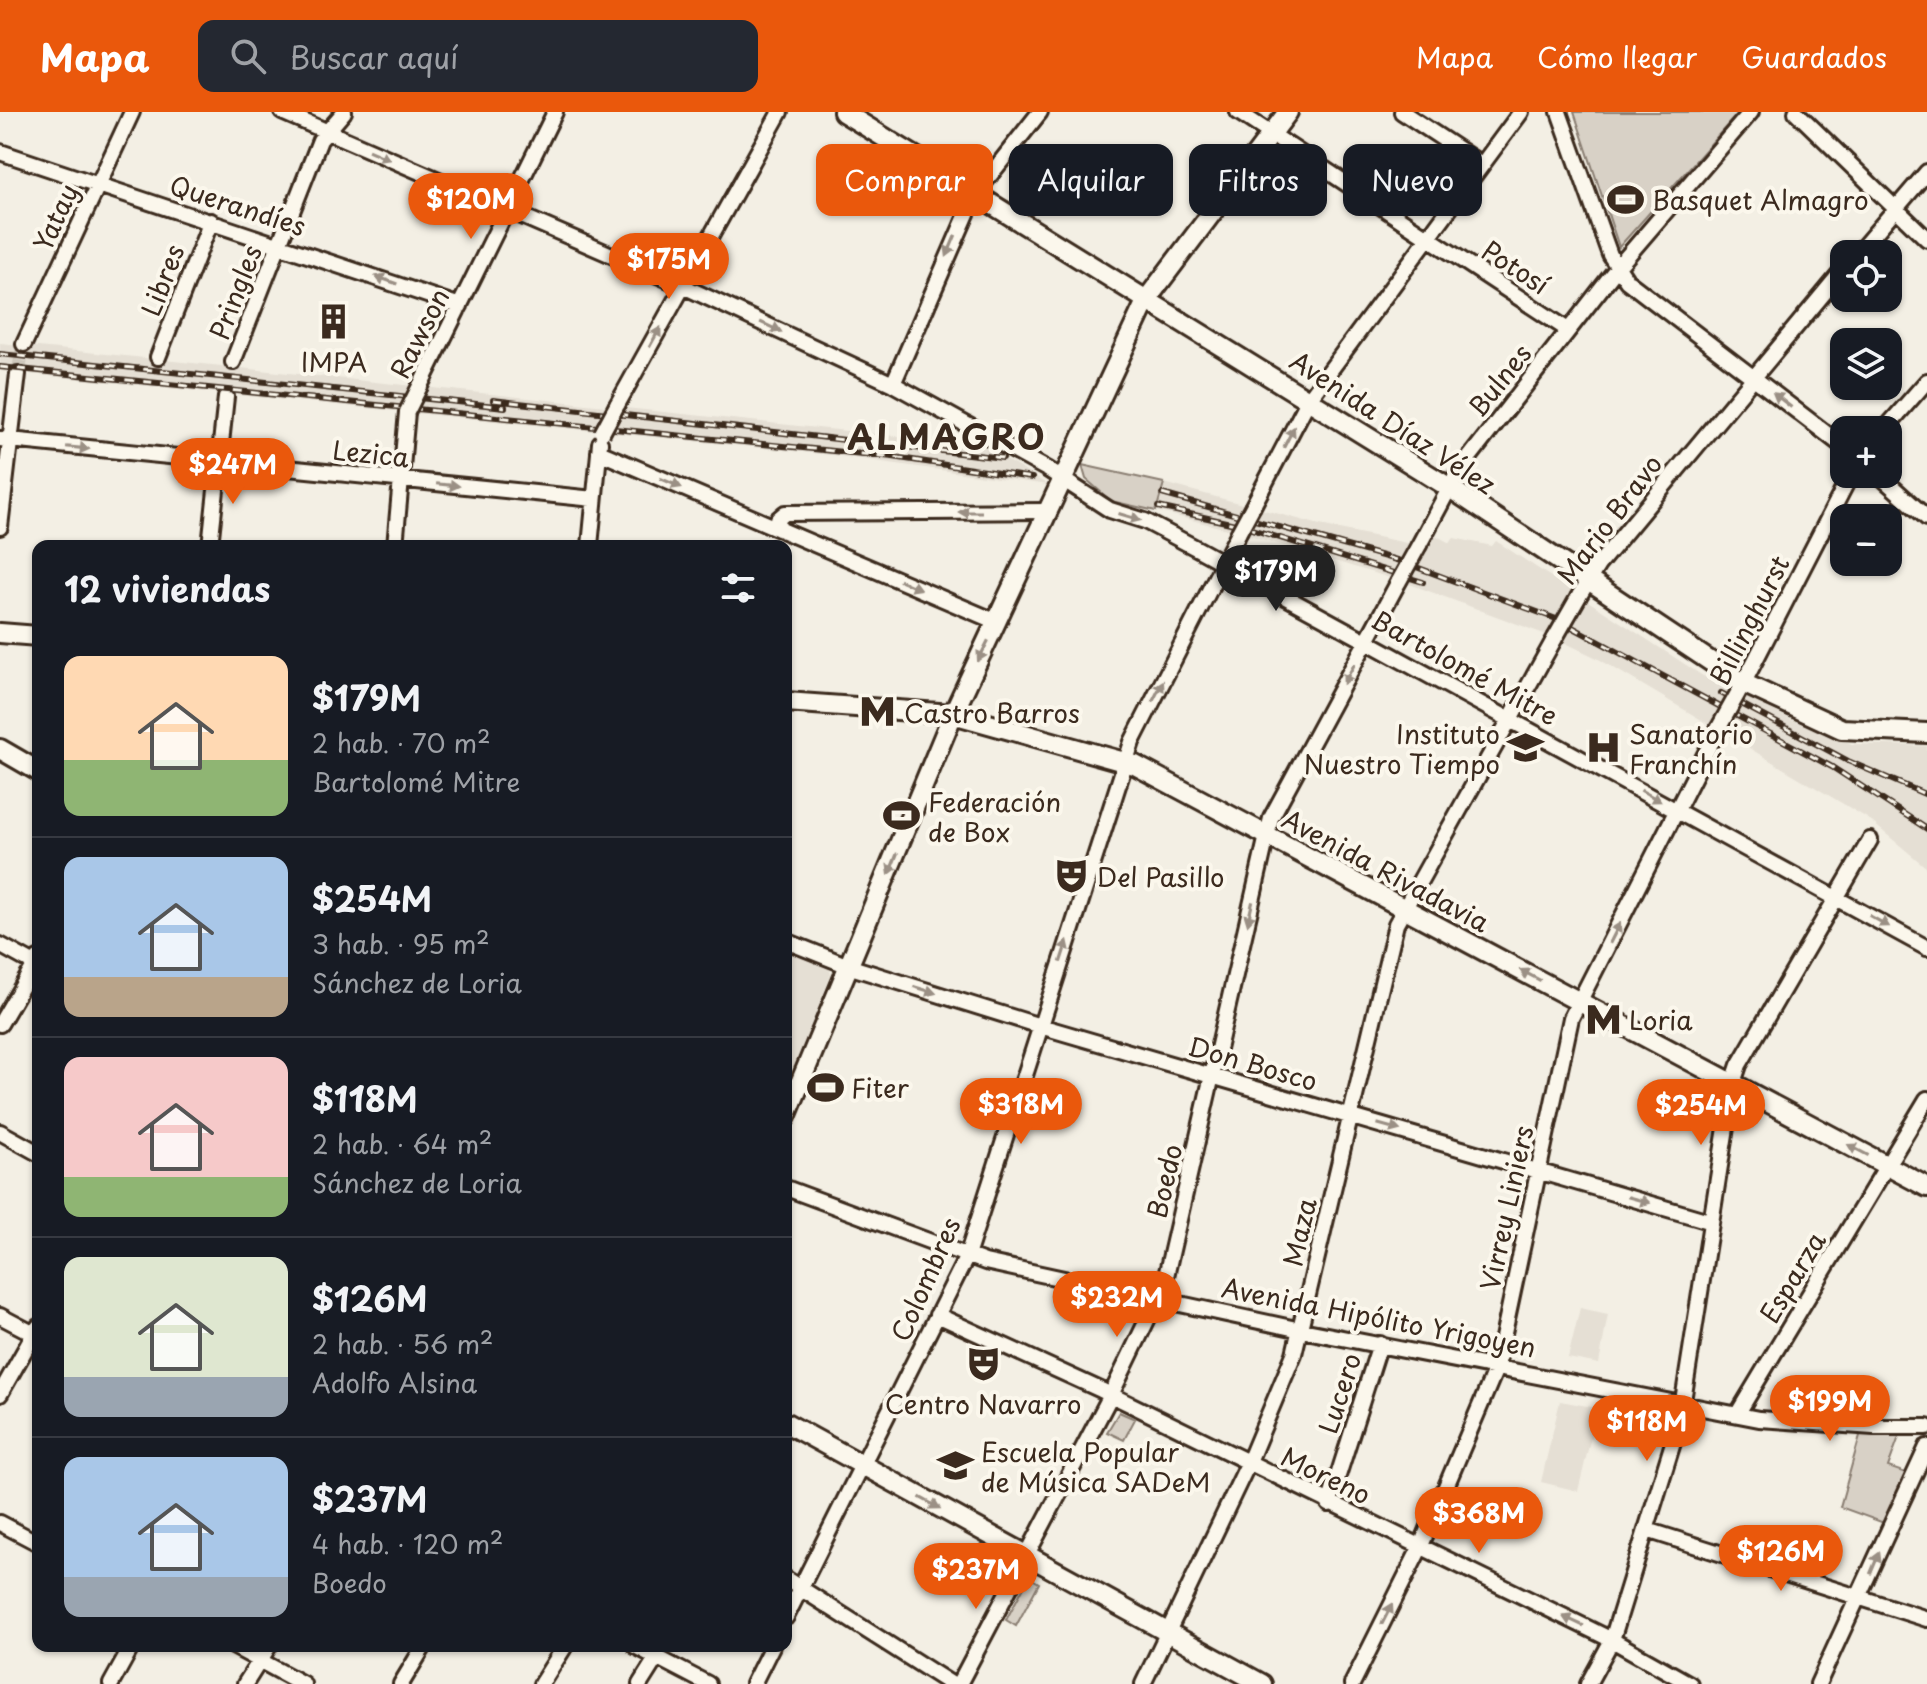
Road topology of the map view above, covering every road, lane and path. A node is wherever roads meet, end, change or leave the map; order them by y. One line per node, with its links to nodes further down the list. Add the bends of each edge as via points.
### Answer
1 (132, 112): 23 (street, Yatay)
2 (282, 112): 15 (street, Bartolomé Mitre)
3 (344, 112): 15 (street, Pringles)
4 (555, 112): 26 (street, Rawson)
5 (780, 112): 36 (street)
6 (843, 112): 17 (main road, Avenida Díaz Vélez)
7 (1040, 112): 21 (street)
8 (1238, 112): 16 (street, Potosí)
9 (1288, 112): 16 (main road)
10 (1402, 112): 18 (street)
11 (1521, 112): 20 (street, Colombres)
12 (1559, 112): 34 (street)
13 (1751, 112): 34 (street, Bulnes)
14 (1796, 112): 25 (street)
15 (328, 132): 26 (street, Bartolomé Mitre, one-way to 26); 33 (street, Pringles, via 320,140)
16 (1272, 133): 30 (street, Potosí); 37 (main road)
17 (896, 144)
18 (1451, 144)
19 (0, 152): 23 (street, Querandíes)
20 (1482, 163)
21 (993, 171)
22 (1927, 172): 25 (street)
23 (96, 185): 29 (street, Querandíes); 40 (street, Yatay)
24 (993, 204): 37 (main road, Avenida Díaz Vélez)
25 (1896, 208): 31 (street); 32 (street)
26 (507, 210): 36 (street, Bartolomé Mitre); 38 (street, Rawson)
27 (966, 216): 46 (street, one-way to 46)
28 (1443, 216): 30 (street, Colombres)
29 (211, 221): 33 (street, Querandíes); 41 (street, Libres)
30 (1427, 238): 39 (street, Potosí); 48 (street, Colombres)
31 (1927, 239)
32 (1869, 240)
33 (280, 244): 38 (street, Querandíes, one-way to 33); 42 (street, Pringles)
34 (1617, 268): 39 (street, Bulnes); 44 (street)
35 (1830, 285): 44 (street, Mario Bravo)
36 (683, 286): 46 (street, Bartolomé Mitre, one-way to 46); 52 (street, one-way to 36, bridge, via 602,433)
37 (1147, 299): 48 (main road, Avenida Díaz Vélez); 54 (main road)
38 (460, 306): 55 (street, Rawson, bridge, via 407,412)
39 (1568, 330): 56 (street, Bulnes)
40 (24, 344)
41 (158, 357)
42 (233, 362)
43 (18, 374): 51 (street)
44 (1752, 376): 50 (street, one-way to 44); 68 (street, Mario Bravo)
45 (1927, 381): 49 (street)
46 (893, 384): 54 (street, Bartolomé Mitre)
47 (226, 397): 53 (street)
48 (1309, 399): 56 (main road, Avenida Díaz Vélez); 67 (street, Colombres, one-way to 48, bridge)
49 (1896, 416)
50 (1830, 436)
51 (5, 440): 53 (street, Lezica, one-way to 53); 62 (street)
52 (599, 452): 59 (street); 63 (street, one-way to 63)
53 (217, 462): 55 (street, Lezica); 64 (street)
54 (1063, 478): 60 (main road); 67 (street, Bartolomé Mitre, one-way to 67, via 1110,510 1145,521)
55 (401, 480): 59 (street, Lezica, one-way to 59); 65 (street, Rawson)
56 (1450, 488): 68 (main road, Avenida Díaz Vélez); 72 (street, Bulnes, bridge)
57 (1844, 488): 73 (street, Billinghurst)
58 (1894, 488): 61 (street)
59 (594, 499): 66 (street)
60 (1048, 511): 63 (street, one-way to 63, via 785,513 778,519); 69 (main road)
61 (1927, 518)
62 (0, 527)
63 (779, 529): 69 (street, one-way to 69)
64 (210, 540)
65 (396, 540)
66 (591, 540)
67 (1223, 563): 72 (street, Bartolomé Mitre); 79 (street, Colombres, one-way to 67)
68 (1584, 588): 73 (main road, Avenida Díaz Vélez); 76 (street, Mario Bravo, bridge)
69 (997, 622): 75 (main road, one-way to 75)
70 (0, 633): 71 (main road)
71 (32, 636)
72 (1368, 641): 76 (street, Bartolomé Mitre); 82 (street, Bulnes, one-way to 82, via 1271,818)
73 (1741, 688): 77 (main road, Avenida Díaz Vélez, via 1842,729); 81 (street, Billinghurst, bridge)
74 (792, 702): 75 (main road, Avenida Rivadavia)
75 (953, 714): 79 (main road, Avenida Rivadavia); 90 (main road, one-way to 90)
76 (1510, 718): 81 (street, Bartolomé Mitre, one-way to 81); 85 (street, Mario Bravo)
77 (1927, 732)
78 (0, 749): 80 (main road)
79 (1125, 762): 82 (main road, Avenida Rivadavia); 94 (street, Colombres, one-way to 79)
80 (32, 768)
81 (1676, 810): 84 (street, Bartolomé Mitre); 92 (street, Billinghurst, one-way to 81)
82 (1268, 837): 85 (main road, Avenida Rivadavia); 95 (street, Boedo, one-way to 95)
83 (1870, 840): 84 (street)
84 (1834, 897): 88 (street, Bartolomé Mitre, one-way to 88); 96 (street)
85 (1404, 909): 92 (main road, Avenida Rivadavia, one-way to 85); 99 (street, Maza)
86 (792, 943): 90 (street, Don Bosco)
87 (0, 945): 89 (street)
88 (1927, 948)
89 (32, 961)
90 (851, 967): 94 (street, Don Bosco, one-way to 94); 98 (main road)
91 (32, 971): 93 (street)
92 (1579, 1002): 96 (main road, Avenida Rivadavia); 103 (street, Virrey Liniers, via 1571,1018)
93 (0, 1024)
94 (1040, 1026): 95 (street, Don Bosco); 107 (street, Colombres)
95 (1212, 1076): 99 (street, Don Bosco); 108 (street, Boedo)
96 (1733, 1083): 102 (main road, Avenida Rivadavia, one-way to 96); 106 (street)
97 (1927, 1099): 102 (street, Esparza)
98 (792, 1103)
99 (1349, 1116): 103 (street, Don Bosco, one-way to 103); 112 (street, Maza)
100 (0, 1132): 101 (street)
101 (32, 1150)
102 (1888, 1165): 104 (main road, Avenida Rivadavia); 119 (street, Esparza)
103 (1539, 1171): 106 (street, Don Bosco, one-way to 106); 115 (street, Virrey Liniers)
104 (1927, 1187)
105 (792, 1190): 107 (street, Avenida Hipólito Yrigoyen)
106 (1709, 1221): 118 (street)
107 (967, 1256): 108 (street, Avenida Hipólito Yrigoyen); 109 (street, Colombres)
108 (1157, 1300): 112 (street, Avenida Hipólito Yrigoyen); 117 (street, Boedo)
109 (937, 1315): 117 (street, Moreno); 124 (street, Colombres)
110 (0, 1316): 111 (street)
111 (32, 1330)
112 (1301, 1330): 114 (street, Avenida Hipólito Yrigoyen); 123 (street, Maza)
113 (32, 1340): 116 (street)
114 (1380, 1344): 115 (street, Avenida Hipólito Yrigoyen); 125 (street, Lucero)
115 (1497, 1366): 118 (street, Avenida Hipólito Yrigoyen); 129 (street, Virrey Liniers)
116 (0, 1394)
117 (1111, 1395): 123 (street, Moreno); 130 (street, Boedo)
118 (1683, 1403): 119 (street, Avenida Hipólito Yrigoyen); 127 (street)
119 (1738, 1413): 121 (street, Avenida Hipólito Yrigoyen, via 1759,1419)
120 (792, 1426): 124 (main road)
121 (1927, 1427)
122 (1927, 1447): 133 (street, one-way to 122)
123 (1248, 1464): 125 (street, Moreno); 136 (street, Maza)
124 (861, 1465): 130 (main road, one-way to 130); 132 (street, Colombres)
125 (1329, 1504): 129 (street, Moreno)
126 (0, 1523): 128 (street)
127 (1647, 1530): 133 (street); 137 (street)
128 (32, 1540)
129 (1420, 1548): 137 (street, Moreno, one-way to 129); 159 (street, Virrey Liniers, one-way to 129)
130 (1026, 1556): 136 (main road); 156 (street, Boedo)
131 (792, 1583): 132 (street)
132 (800, 1588): 134 (street, Colombres); 155 (street)
133 (1860, 1598): 135 (street); 162 (street)
134 (792, 1605)
135 (1927, 1619)
136 (1167, 1632): 157 (street, Maza); 158 (main road)
137 (1612, 1640): 160 (street); 161 (street, Moreno)
138 (129, 1652): 147 (street)
139 (245, 1652): 146 (street)
140 (265, 1652): 146 (street)
141 (420, 1652): 150 (street)
142 (561, 1652): 151 (street)
143 (647, 1652): 145 (street)
144 (769, 1652): 154 (street)
145 (657, 1657): 152 (street); 153 (street)
146 (260, 1660): 148 (street); 149 (street)
147 (111, 1684)
148 (245, 1684)
149 (303, 1684)
150 (401, 1684)
151 (541, 1684)
152 (640, 1684)
153 (708, 1684)
154 (753, 1684)
155 (951, 1684)
156 (959, 1684)
157 (1143, 1684)
158 (1262, 1684)
159 (1352, 1684)
160 (1588, 1684)
161 (1690, 1684)
162 (1818, 1684)

